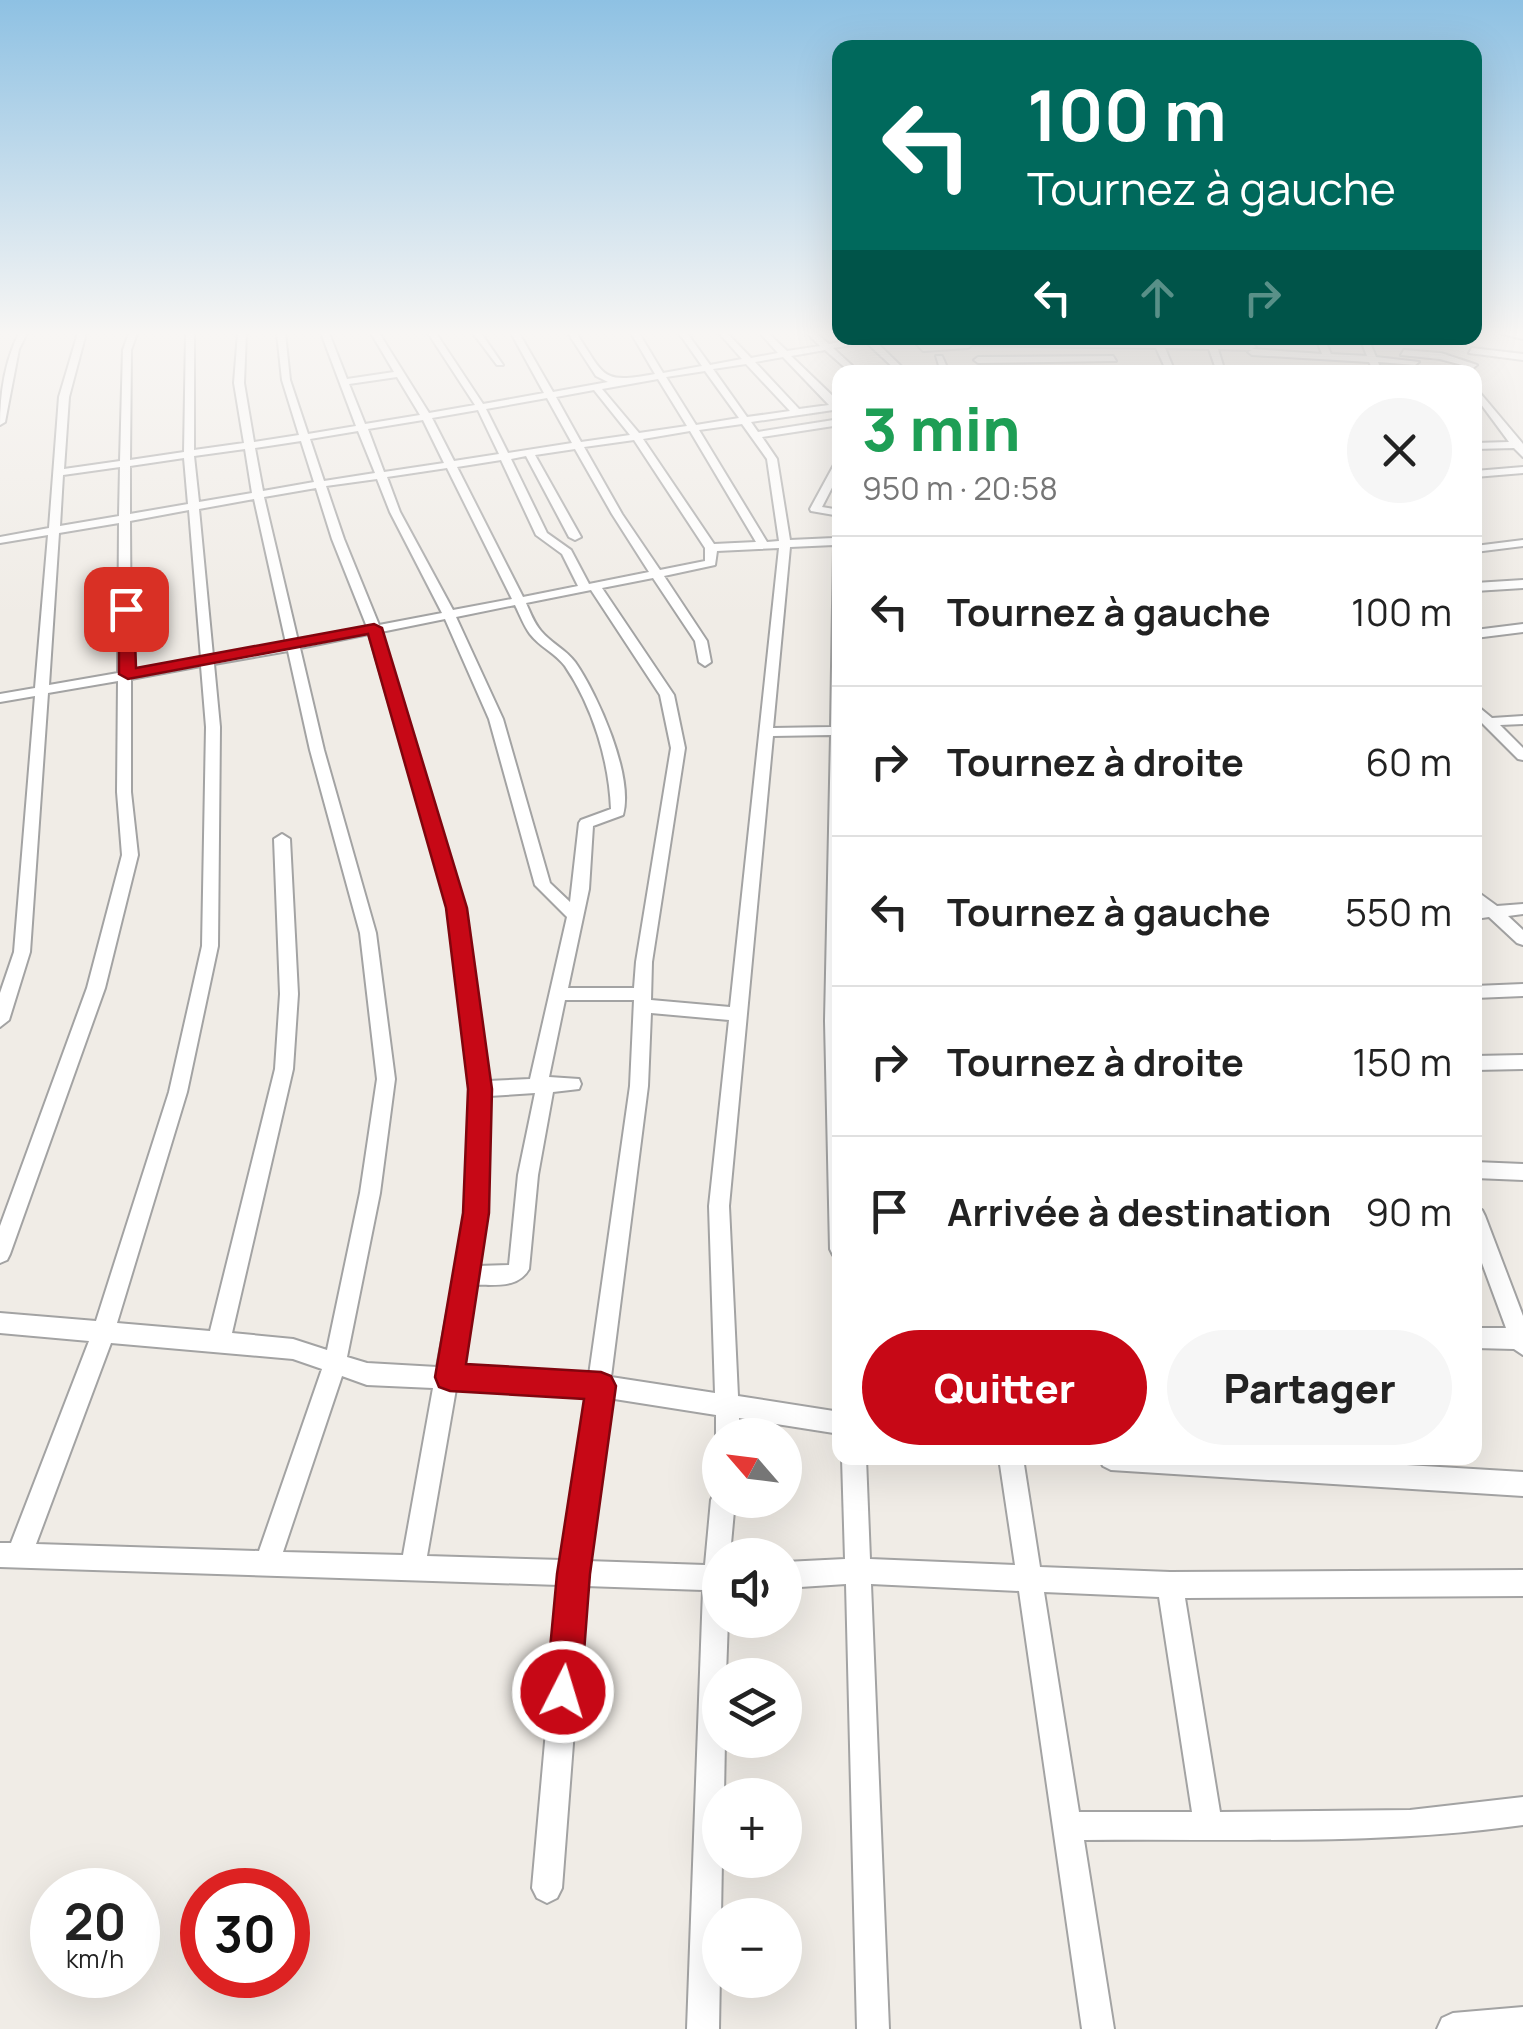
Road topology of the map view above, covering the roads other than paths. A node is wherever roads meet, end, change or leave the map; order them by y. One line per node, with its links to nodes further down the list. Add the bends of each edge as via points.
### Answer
1 (63, 428): 30 (street)
2 (126, 428): 27 (street)
3 (189, 428): 24 (street)
4 (246, 428): 20 (street)
5 (304, 428): 18 (street)
6 (354, 428): 18 (street)
7 (363, 428): 32 (street)
8 (432, 428): 28 (street)
9 (491, 428): 26 (street)
10 (568, 428): 21 (street)
11 (630, 428): 19 (street)
12 (695, 428): 19 (street); 44 (street)
13 (753, 428): 17 (street)
14 (804, 428): 17 (street)
15 (1496, 428): 16 (street)
16 (1500, 428): 23 (street)
17 (758, 435): 45 (street, via 777,479)
18 (307, 437): 20 (street); 34 (street)
19 (638, 438): 21 (street); 46 (street)
20 (249, 445): 24 (street); 35 (street)
21 (578, 446): 25 (street); 48 (street)
22 (1482, 446): 23 (street)
23 (1520, 448)
24 (189, 453): 27 (street); 36 (street)
25 (529, 453): 26 (street); 40 (street)
26 (504, 457): 28 (street); 51 (street, via 542,536 567,552)
27 (125, 462): 30 (street); 38 (street)
28 (450, 466): 32 (street); 52 (street)
29 (1523, 470): 31 (street)
30 (59, 473): 39 (street)
31 (1482, 473)
32 (382, 475): 34 (street); 53 (street)
33 (832, 478): 37 (street, via 815,509)
34 (322, 484): 35 (street); 54 (street)
35 (258, 494): 36 (street); 57 (street)
36 (197, 506): 38 (street); 58 (street)
37 (832, 512)
38 (126, 518): 39 (street); 60 (street)
39 (56, 531): 41 (street); 61 (street)
40 (575, 537)
41 (0, 540)
42 (832, 541): 45 (street)
43 (1523, 543): 47 (street)
44 (763, 544): 45 (street); 46 (street)
45 (784, 544): 67 (street)
46 (710, 548): 48 (street, via 712,562)
47 (1482, 548)
48 (659, 574): 51 (street); 59 (street, via 702,642)
49 (1523, 584): 50 (street)
50 (1482, 587)
51 (591, 588): 52 (street); 77 (street, via 667,696 676,732)
52 (520, 600): 53 (street); 72 (street, via 534,631 561,653 580,686 615,774 618,812 586,823)
53 (449, 614): 54 (street); 72 (street, via 496,719 544,885)
54 (374, 628): 57 (street); 84 (street, via 456,908)
55 (1523, 628): 56 (street)
56 (1482, 633)
57 (292, 646): 58 (street); 95 (street, via 368,933 386,1079)
58 (209, 661): 60 (street); 91 (street, via 210,946 178,1092)
59 (705, 662)
60 (128, 674): 61 (street); 88 (street, via 126,880 96,988)
61 (42, 691): 62 (street); 79 (street, via 22,952)
62 (0, 698)
63 (1482, 715): 65 (street)
64 (1523, 720): 65 (street)
65 (1489, 722): 68 (street)
66 (832, 731): 67 (street)
67 (766, 732): 78 (street)
68 (1523, 756)
69 (282, 839): 93 (street, via 289,994 284,1069)
70 (1523, 909): 71 (street)
71 (1484, 912): 73 (street)
72 (575, 916): 76 (street)
73 (1523, 939)
74 (1523, 990): 75 (street)
75 (1482, 992)
76 (559, 994): 77 (street); 82 (street)
77 (644, 1000): 78 (street); 97 (street, via 640,1086)
78 (740, 1014): 98 (street, via 719,1222)
79 (0, 1020)
80 (1482, 1062): 81 (street)
81 (1523, 1062)
82 (542, 1083): 83 (street); 84 (street); 89 (street, via 520,1269)
83 (572, 1084)
84 (480, 1089): 89 (street, via 476,1213)
85 (1482, 1170): 86 (street)
86 (1523, 1172)
87 (1482, 1235): 94 (street)
88 (0, 1254)
89 (466, 1276): 96 (street)
90 (0, 1322): 91 (street)
91 (103, 1334): 93 (street); 105 (street)
92 (1482, 1338): 94 (street)
93 (219, 1341): 95 (street, via 306,1352)
94 (1522, 1341)
95 (335, 1363): 96 (street, via 367,1374); 106 (street)
96 (450, 1377): 97 (street); 107 (street)
97 (601, 1386): 98 (street); 109 (street)
98 (730, 1409): 99 (street); 100 (street)
99 (729, 1418)
100 (832, 1422)
101 (854, 1465): 108 (street)
102 (1013, 1465): 112 (street)
103 (1222, 1465): 104 (street)
104 (1523, 1484)
105 (10, 1554): 106 (street)
106 (268, 1560): 107 (street)
107 (413, 1566): 109 (street)
108 (860, 1572): 110 (street); 112 (street); 122 (street)
109 (574, 1574): 111 (street); 119 (street)
110 (802, 1574)
111 (702, 1578)
112 (1027, 1581): 114 (street); 118 (street)
113 (1523, 1584): 114 (street)
114 (1170, 1585): 117 (street)
115 (716, 1638): 121 (street)
116 (1523, 1811): 117 (street, via 1298,1828)
117 (1208, 1822): 118 (street)
118 (1065, 1826): 123 (street)
119 (546, 1888)
120 (1523, 2023): 124 (street)
121 (703, 2029)
122 (873, 2029)
123 (1098, 2029)
124 (1453, 2029)

